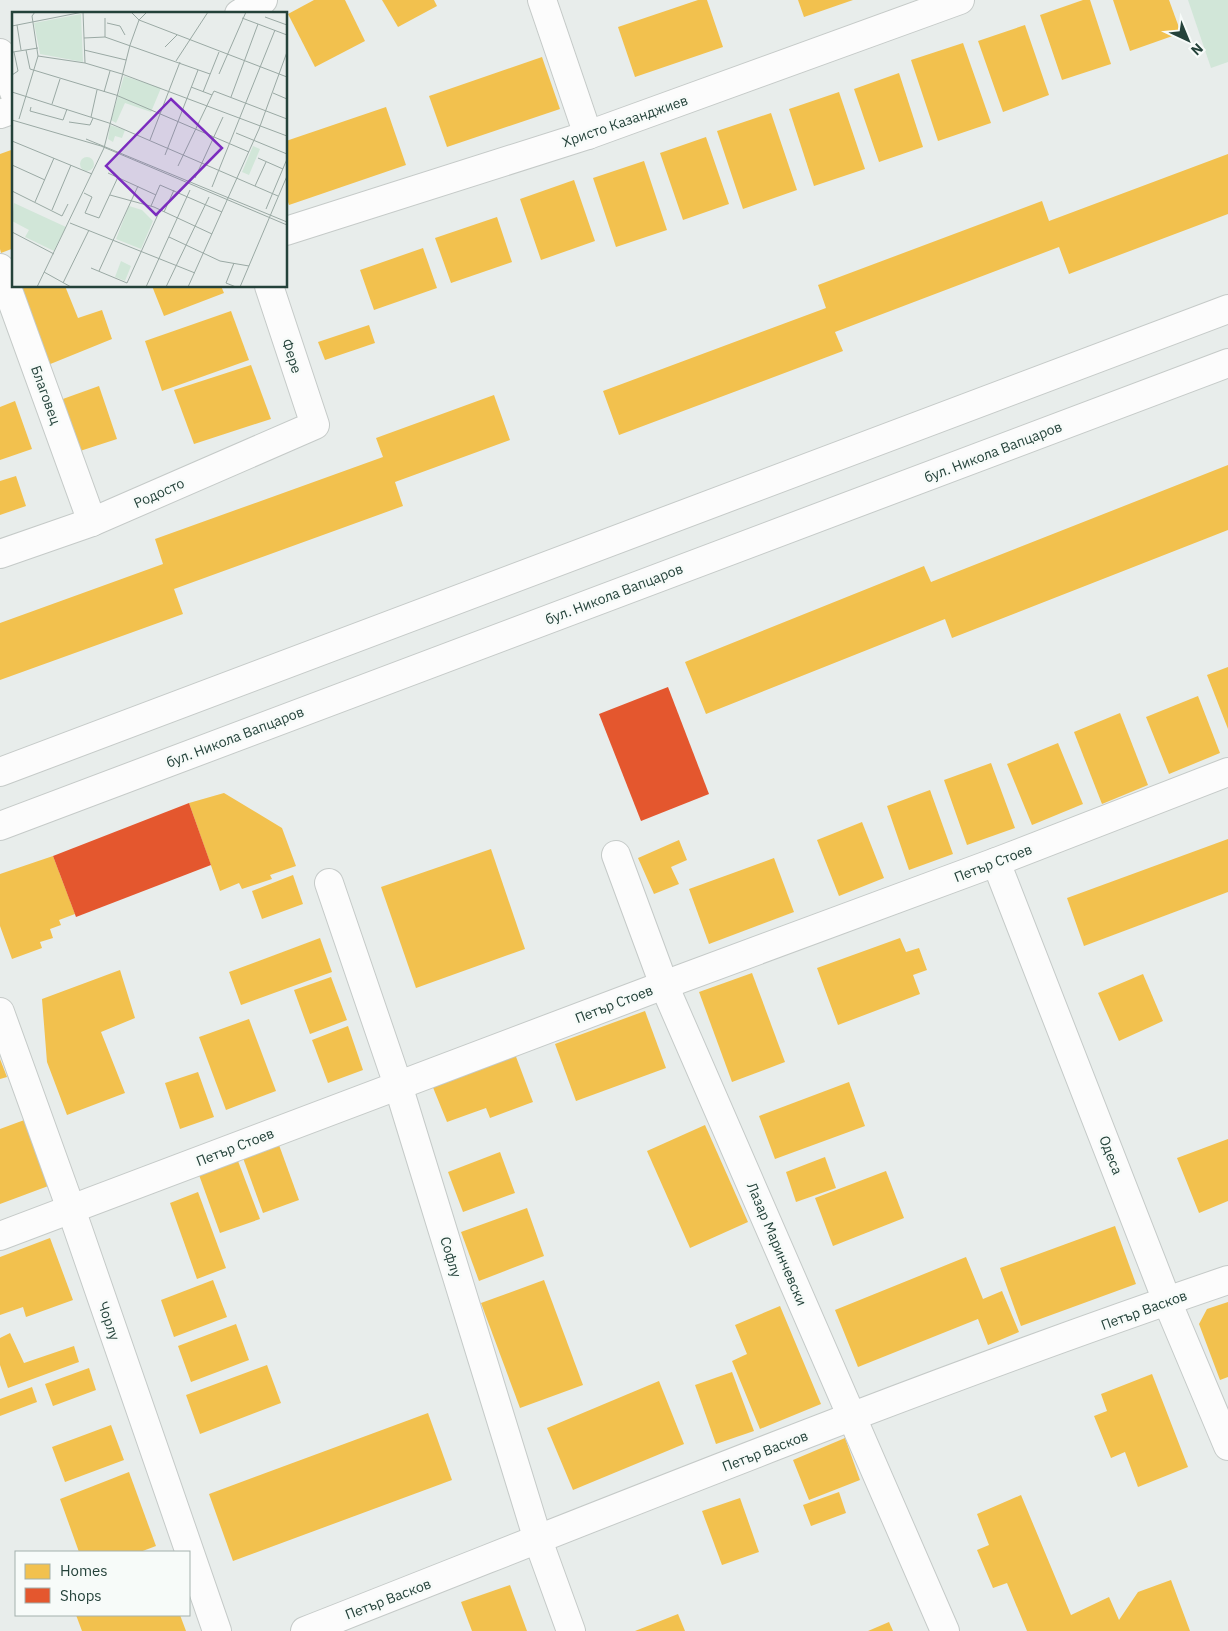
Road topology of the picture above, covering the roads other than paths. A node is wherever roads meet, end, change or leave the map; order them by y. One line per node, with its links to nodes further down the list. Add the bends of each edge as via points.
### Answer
1 (263, 0): 4 (street)
2 (542, 0): 9 (street)
3 (950, 2): 9 (street, Христо Казанджиев)
4 (242, 12)
5 (0, 53): 6 (street)
6 (12, 86)
7 (12, 110): 8 (street)
8 (0, 114)
9 (588, 135): 10 (street, Христо Казанджиев)
10 (288, 230)
11 (0, 268): 16 (street, Благовец)
12 (270, 288): 15 (street, Фере)
13 (1228, 309): 18 (street)
14 (1228, 363): 20 (street, бул. Никола Вапцаров)
15 (315, 425): 16 (street, Родосто)
16 (92, 522): 17 (street, Родосто)
17 (0, 554)
18 (0, 772)
19 (1228, 772): 22 (street, Петър Стоев)
20 (0, 826)
21 (616, 855): 24 (street, Лазар Маринчевски)
22 (996, 862): 24 (street, Петър Стоев); 30 (street, Одеса)
23 (329, 883): 26 (street, Софлу)
24 (664, 985): 26 (street, Петър Стоев); 31 (street, Лазар Маринчевски)
25 (0, 1012): 27 (street, Чорлу)
26 (398, 1085): 27 (street, Петър Стоев); 33 (street, Софлу)
27 (71, 1209): 28 (street, Петър Стоев); 34 (street, Чорлу)
28 (0, 1236)
29 (1228, 1280): 30 (street, Петър Васков)
30 (1167, 1301): 31 (street, Петър Васков); 32 (street, Одеса)
31 (852, 1417): 33 (street, Петър Васков); 39 (street, Лазар Маринчевски)
32 (1228, 1446)
33 (538, 1540): 37 (street, Петър Васков); 38 (street, Софлу)
34 (189, 1551)
35 (190, 1553): 36 (street, Чорлу)
36 (217, 1631)
37 (305, 1631)
38 (571, 1631)
39 (945, 1631)

